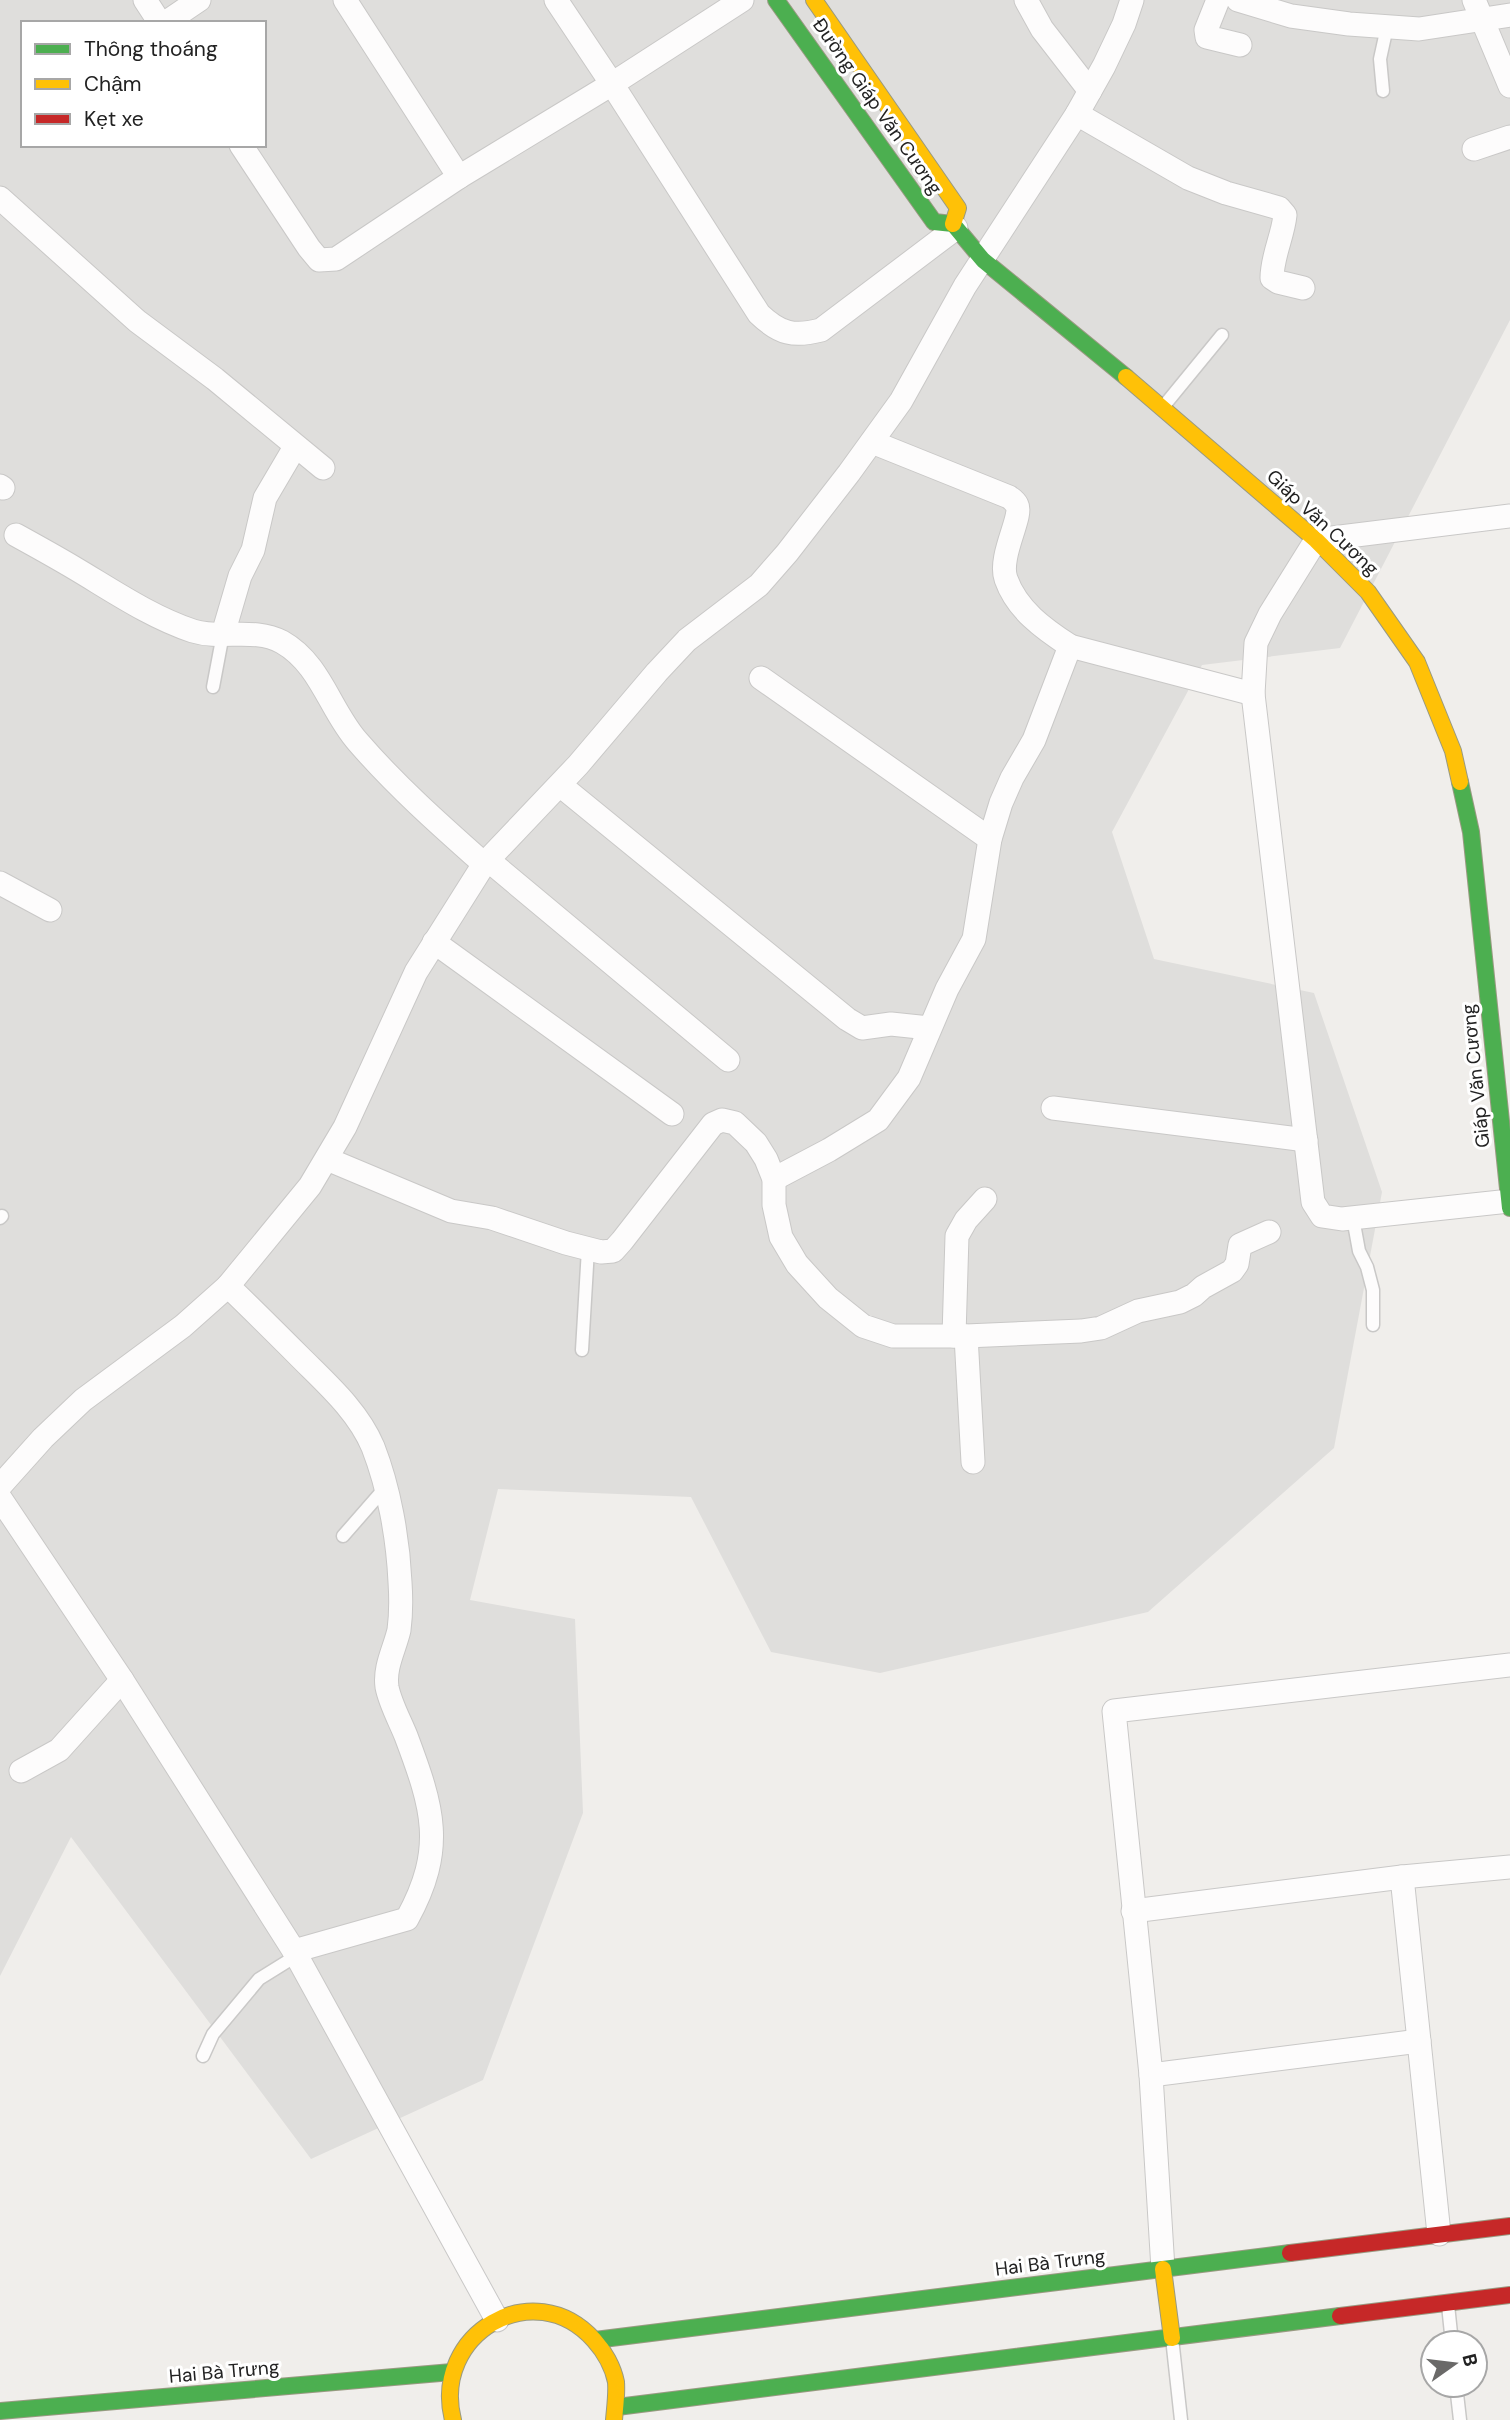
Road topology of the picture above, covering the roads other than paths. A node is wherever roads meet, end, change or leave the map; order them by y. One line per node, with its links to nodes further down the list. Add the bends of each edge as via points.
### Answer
1 (145, 0): 14 (street)
2 (199, 0): 15 (street)
3 (345, 0): 26 (street)
4 (556, 0): 18 (street)
5 (742, 0): 18 (street)
6 (776, 0): 28 (street, Đường Giáp Văn Cương, via 934,222)
7 (814, 0): 28 (street, Đường Giáp Văn Cương, via 958,208)
8 (1026, 0): 20 (street, via 1042,29)
9 (1132, 0): 20 (street)
10 (1218, 0): 17 (street, via 1207,37)
11 (1238, 0): 16 (street, via 1291,16)
12 (1479, 10): 13 (street); 16 (street, via 1419,29); 19 (street)
13 (1510, 15)
14 (161, 21)
15 (165, 21)
16 (1387, 27): 21 (lane, via 1380,59)
17 (1240, 45)
18 (612, 84): 26 (street); 28 (street, via 759,314 773,327 789,333 821,330)
19 (1510, 86)
20 (1090, 90): 22 (street)
21 (1382, 91)
22 (1077, 114): 29 (street); 30 (street, via 1188,178 1279,208 1285,215 1284,225 1272,278)
23 (1510, 137): 25 (street)
24 (242, 147): 26 (street, via 319,260 336,259)
25 (1474, 149)
26 (459, 177)
27 (0, 198): 34 (street, via 137,321)
28 (954, 226): 29 (street, Đường Giáp Văn Cương)
29 (983, 260): 32 (street, Giáp Văn Cương); 33 (street)
30 (1303, 288)
31 (1222, 335): 32 (lane)
32 (1163, 407): 38 (street, Giáp Văn Cương)
33 (872, 442): 40 (street, via 1017,504 1019,513 1007,543 1005,577 1020,605 1046,631); 44 (street, via 759,585 687,640)
34 (295, 447): 35 (street); 39 (street, via 265,498 253,550)
35 (323, 468)
36 (1510, 516): 38 (street)
37 (16, 535): 39 (street, via 153,613 195,631)
38 (1316, 540): 43 (street, via 1256,643); 58 (street, Giáp Văn Cương, via 1368,592 1417,662 1453,751 1471,832)
39 (223, 634): 42 (lane); 46 (street, via 252,634 281,642 306,661 356,740 428,814)
40 (1070, 646): 43 (street); 45 (street, via 1034,740 1006,791)
41 (761, 678): 45 (street)
42 (213, 687)
43 (1253, 694): 54 (street)
44 (560, 785): 46 (street); 50 (street, via 847,1019 862,1028 891,1024)
45 (990, 839): 50 (street, via 974,939)
46 (486, 862): 49 (street); 51 (street)
47 (0, 883): 48 (street)
48 (50, 910)
49 (434, 942): 53 (street); 55 (street)
50 (929, 1028): 56 (street, via 909,1078 878,1120)
51 (728, 1060)
52 (1054, 1108): 54 (street)
53 (672, 1114)
54 (1306, 1140): 60 (street, via 1313,1202 1322,1216)
55 (327, 1159): 62 (street, via 451,1211 492,1218); 63 (street)
56 (774, 1179): 62 (street, via 756,1143 735,1124 722,1120 713,1124 613,1251); 65 (street, via 781,1237 797,1264 828,1298 863,1326 893,1336)
57 (985, 1199): 65 (street, via 957,1236)
58 (1510, 1201): 59 (street, Giáp Văn Cương); 60 (street)
59 (1510, 1208)
60 (1353, 1218): 64 (lane, via 1373,1290)
61 (1269, 1232): 65 (street, via 1240,1245 1232,1271 1180,1303 1138,1311 1101,1328 1082,1331)
62 (587, 1249): 66 (lane)
63 (228, 1286): 68 (street, via 184,1326 83,1400); 69 (street, via 351,1411 372,1446)
64 (1373, 1325)
65 (960, 1336): 67 (street)
66 (582, 1350)
67 (973, 1462)
68 (0, 1486)
69 (385, 1488): 71 (lane); 78 (street, via 400,1583 399,1629 389,1659 387,1686 424,1786 433,1837 430,1866 407,1919)
70 (0, 1498): 73 (street)
71 (343, 1536)
72 (1510, 1665): 77 (street, via 1114,1711)
73 (122, 1679): 74 (street, via 59,1750); 78 (street)
74 (21, 1771)
75 (1510, 1867): 76 (street)
76 (1402, 1877): 77 (street); 79 (street)
77 (1133, 1910): 81 (street)
78 (295, 1954): 80 (lane, via 258,1979 213,2034); 87 (street)
79 (1419, 2041): 81 (street); 83 (street)
80 (203, 2056)
81 (1151, 2075): 84 (street)
82 (1510, 2226): 83 (street, Hai Bà Trưng)
83 (1439, 2234): 84 (street, Hai Bà Trưng)
84 (1163, 2269): 89 (street); 90 (street, Hai Bà Trưng)
85 (1510, 2295): 86 (street)
86 (1448, 2303): 88 (lane); 89 (street)
87 (497, 2320): 90 (street, via 534,2311 562,2316); 91 (street, via 480,2329 461,2351)
88 (1451, 2329)
89 (1172, 2338): 94 (street); 96 (lane)
90 (596, 2340): 94 (street, via 614,2373)
91 (452, 2372): 93 (street, Hai Bà Trưng); 95 (street, via 449,2407)
92 (1458, 2399): 97 (lane)
93 (0, 2411)
94 (615, 2414)
95 (453, 2420)
96 (1181, 2420)
97 (1460, 2420)

